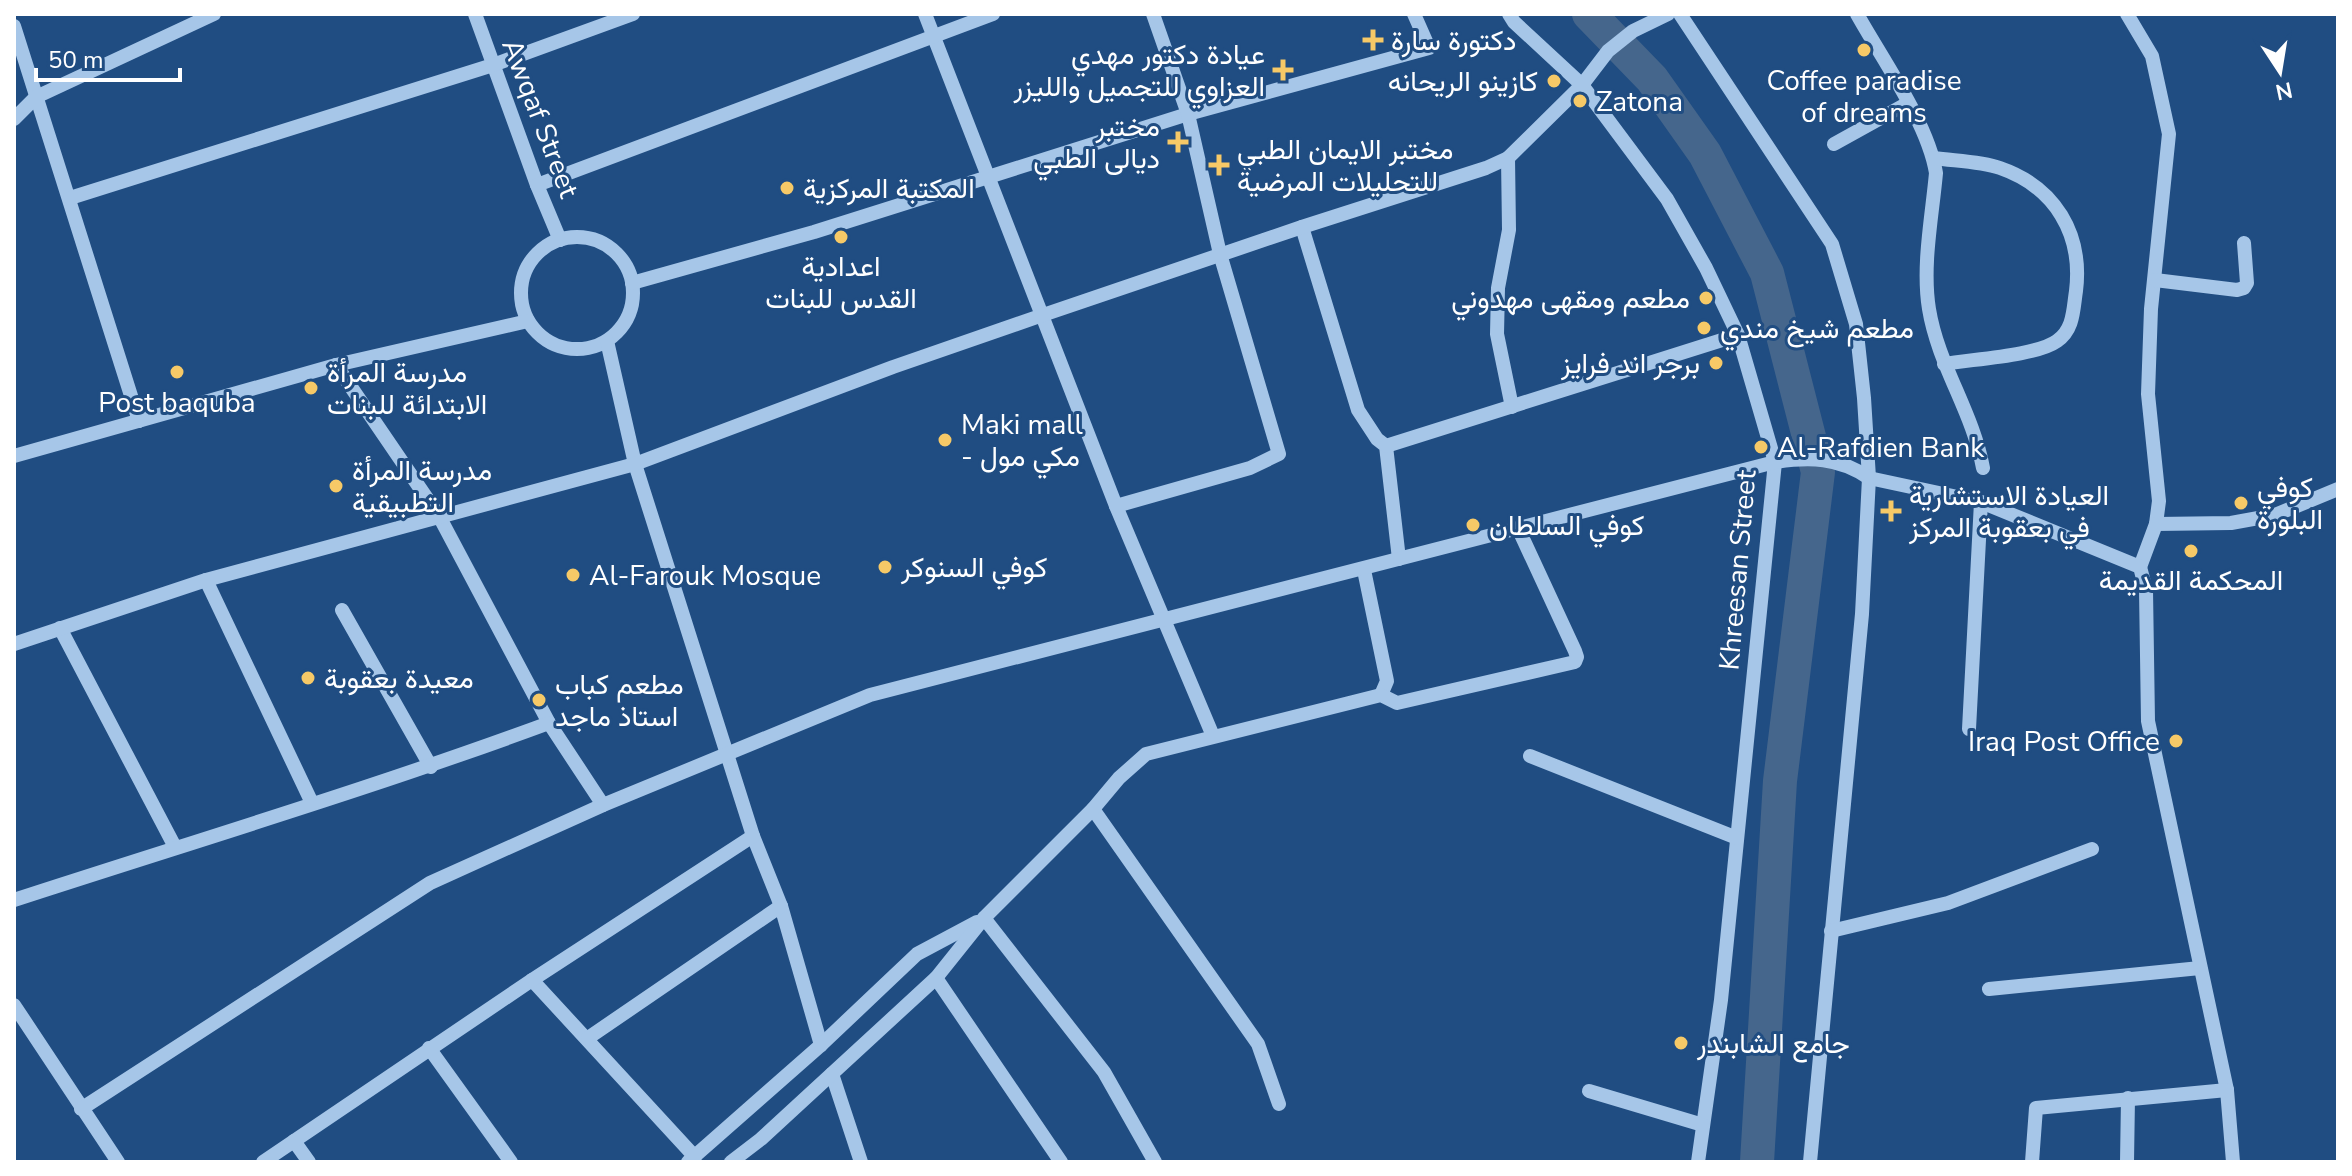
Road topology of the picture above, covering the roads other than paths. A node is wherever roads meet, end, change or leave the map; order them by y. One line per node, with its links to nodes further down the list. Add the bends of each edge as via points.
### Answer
1 (214, 14): 19 (street)
2 (475, 14): 17 (street, Awqaf Street)
3 (633, 14): 17 (street)
4 (925, 14): 16 (street)
5 (993, 14): 16 (street)
6 (1153, 14): 21 (street)
7 (1414, 14): 21 (street, via 1429,48)
8 (1509, 14): 18 (street, Khreesan Street)
9 (1641, 14): 15 (street)
10 (1668, 14): 15 (street)
11 (1680, 14): 48 (street, via 1832,244 1856,324)
12 (1857, 14): 20 (street)
13 (2127, 14): 33 (street, via 2152,56 2169,134)
14 (14, 26): 19 (street)
15 (1633, 31): 18 (street, via 1608,51)
16 (934, 36): 26 (street); 27 (street)
17 (493, 65): 27 (street, Awqaf Street); 28 (street)
18 (1582, 85): 24 (street); 37 (street, Khreesan Street, via 1667,199)
19 (36, 97): 22 (street); 28 (street)
20 (1908, 103): 23 (street); 25 (street)
21 (1188, 114): 26 (street); 32 (street)
22 (14, 119)
23 (1834, 144)
24 (1508, 158): 29 (street); 41 (street, via 1509,230 1498,288 1497,334)
25 (1934, 158): 39 (street, via 1927,285); 39 (street, via 1997,167 2027,179 2069,227 2077,256 2072,321 2055,343)
26 (990, 177): 34 (street); 35 (street)
27 (537, 185): 30 (street, Awqaf Street)
28 (70, 198): 42 (street)
29 (1302, 227): 32 (street); 43 (street, via 1358,410)
30 (560, 240): 34 (street, via 577,237 610,248 623,260); 36 (street, via 545,247 525,272 521,297)
31 (2244, 243): 33 (street, via 2244,288)
32 (1220, 254): 35 (street); 51 (street, via 1279,454 1250,468)
33 (2155, 280): 53 (street, via 2148,394 2159,501)
34 (632, 283): 38 (street, via 630,312)
35 (1040, 316): 46 (street); 51 (street)
36 (528, 321): 38 (street, via 554,344 572,349); 40 (street)
37 (1738, 335): 41 (street); 45 (street, Khreesan Street)
38 (607, 341): 46 (street)
39 (1944, 364): 47 (street, via 1976,434)
40 (336, 365): 42 (street); 52 (street)
41 (1512, 407): 43 (street)
42 (139, 421): 44 (street)
43 (1386, 446): 55 (street)
44 (14, 456)
45 (1775, 462): 48 (street, via 1835,461); 54 (street); 74 (street, Khreesan Street)
46 (635, 464): 52 (street); 67 (street)
47 (1983, 468)
48 (1869, 478): 50 (street); 80 (street, via 1862,614)
49 (2338, 489): 53 (street, via 2275,515 2231,523)
50 (1981, 502): 56 (street); 65 (street)
51 (1116, 506): 60 (street)
52 (439, 516): 58 (street); 64 (street)
53 (2156, 524): 56 (street)
54 (1518, 528): 55 (street); 63 (street, via 1575,651 1575,662 1397,703)
55 (1399, 559): 57 (street)
56 (2140, 567): 81 (street, via 2146,590 2148,721)
57 (1364, 570): 60 (street); 63 (street, via 1387,681)
58 (206, 580): 61 (street); 70 (street)
59 (342, 610): 69 (street)
60 (1163, 618): 66 (street); 67 (street, via 870,695)
61 (60, 628): 62 (street); 75 (street)
62 (14, 644)
63 (1381, 695): 66 (street)
64 (549, 723): 69 (street); 71 (street)
65 (1969, 729)
66 (1213, 736): 72 (street, via 1146,754)
67 (727, 754): 71 (street); 73 (street)
68 (1530, 756): 74 (street)
69 (431, 767): 70 (street)
70 (312, 803): 75 (street)
71 (603, 805): 94 (street, via 430,883)
72 (1093, 809): 79 (street); 93 (street, via 1258,1044)
73 (753, 836): 78 (street); 83 (street)
74 (1737, 838): 95 (street, Khreesan Street)
75 (175, 847): 77 (street)
76 (2092, 849): 80 (street, via 1948,903)
77 (14, 900)
78 (781, 906): 86 (street); 87 (street)
79 (984, 918): 82 (street); 87 (street, via 917,954); 105 (street, via 1104,1072)
80 (1831, 931): 107 (street)
81 (2200, 968): 84 (street); 90 (street)
82 (936, 978): 89 (street); 104 (street)
83 (532, 980): 86 (street); 88 (street)
84 (1989, 989)
85 (14, 1005): 94 (street)
86 (588, 1038): 97 (street)
87 (821, 1045): 97 (street)
88 (429, 1048): 96 (street); 101 (street)
89 (832, 1074): 102 (street); 103 (street)
90 (2227, 1090): 92 (street); 110 (street)
91 (1589, 1091): 95 (street)
92 (2128, 1098): 108 (street, via 2036,1108); 109 (street)
93 (1279, 1104)
94 (81, 1109): 98 (street)
95 (1703, 1125): 106 (street, Khreesan Street)
96 (294, 1141): 99 (street); 100 (street)
97 (692, 1159)
98 (118, 1162)
99 (263, 1162)
100 (309, 1162)
101 (511, 1162)
102 (731, 1162)
103 (861, 1162)
104 (1061, 1162)
105 (1155, 1162)
106 (1698, 1162)
107 (1810, 1162)
108 (2032, 1162)
109 (2127, 1162)
110 (2233, 1162)

